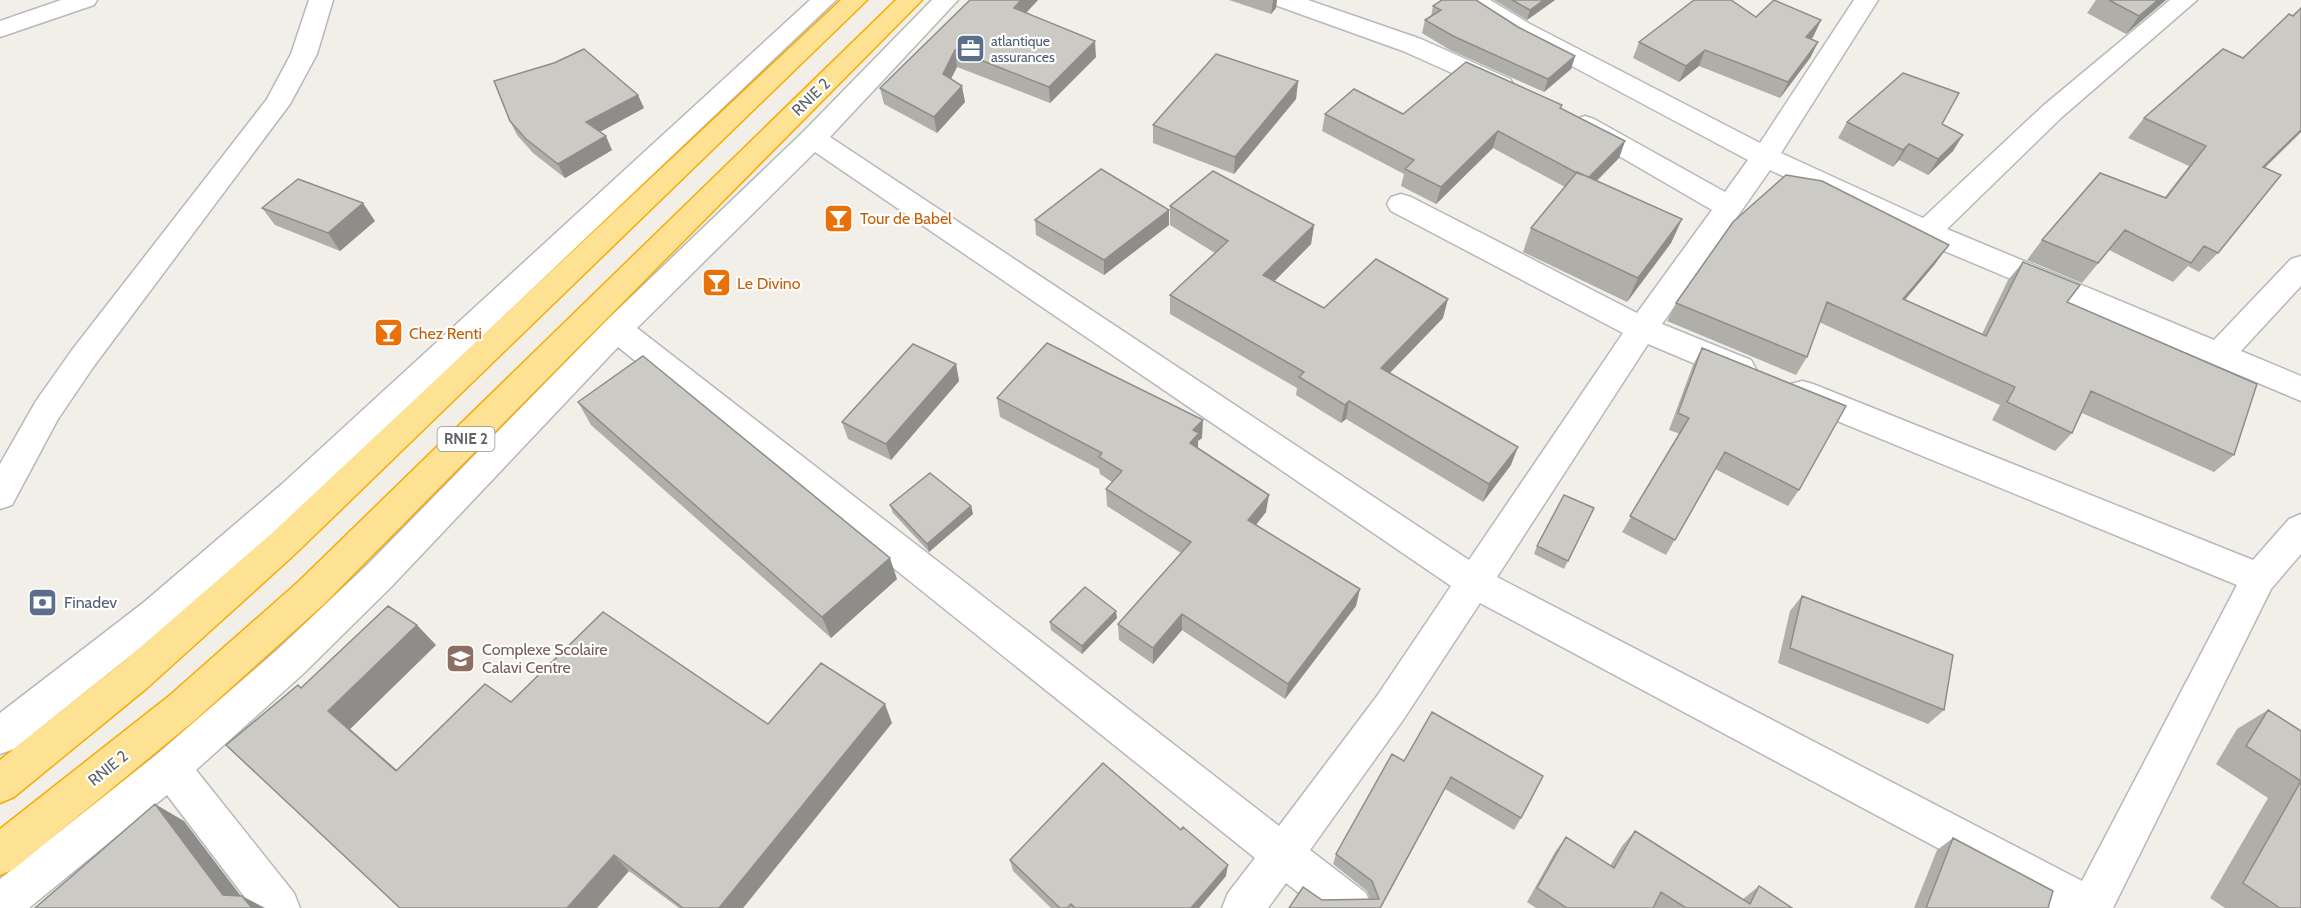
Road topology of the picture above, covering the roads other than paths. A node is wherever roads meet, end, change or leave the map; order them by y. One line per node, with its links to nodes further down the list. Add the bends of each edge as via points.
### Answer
1 (85, 0): 11 (street)
2 (321, 0): 24 (street, via 312,37 277,104 83,358 47,410)
3 (824, 0): 28 (street, via 294,494 156,615)
4 (855, 0): 30 (highway, RNIE 2 / RNIE 2, via 282,545 134,676)
5 (910, 0): 31 (highway, RNIE 2 / RNIE 2, via 311,593 182,708)
6 (946, 0): 14 (street)
7 (1284, 0): 12 (street, via 1412,45)
8 (1473, 0): 15 (street)
9 (1866, 0): 15 (street)
10 (2185, 0): 18 (street, via 2053,111)
11 (0, 29)
12 (1528, 97)
13 (1560, 112): 17 (street)
14 (813, 138): 20 (street); 27 (street)
15 (1765, 157): 17 (street); 18 (street)
16 (1401, 204): 21 (street)
17 (1730, 207): 21 (street)
18 (1926, 232): 22 (street)
19 (2301, 267): 22 (street)
20 (617, 329): 29 (street, via 380,575 290,662); 32 (street)
21 (1642, 329): 26 (street); 27 (street)
22 (2219, 355): 23 (street)
23 (2301, 389)
24 (0, 495)
25 (2301, 529): 26 (street)
26 (2259, 578): 37 (street)
27 (1473, 582): 32 (street, via 1390,708); 37 (street)
28 (0, 736)
29 (170, 768): 33 (street); 34 (street)
30 (0, 784)
31 (0, 855)
32 (1282, 855): 35 (street); 36 (street)
33 (0, 905)
34 (279, 908)
35 (1243, 908)
36 (1351, 908)
37 (2091, 908)

